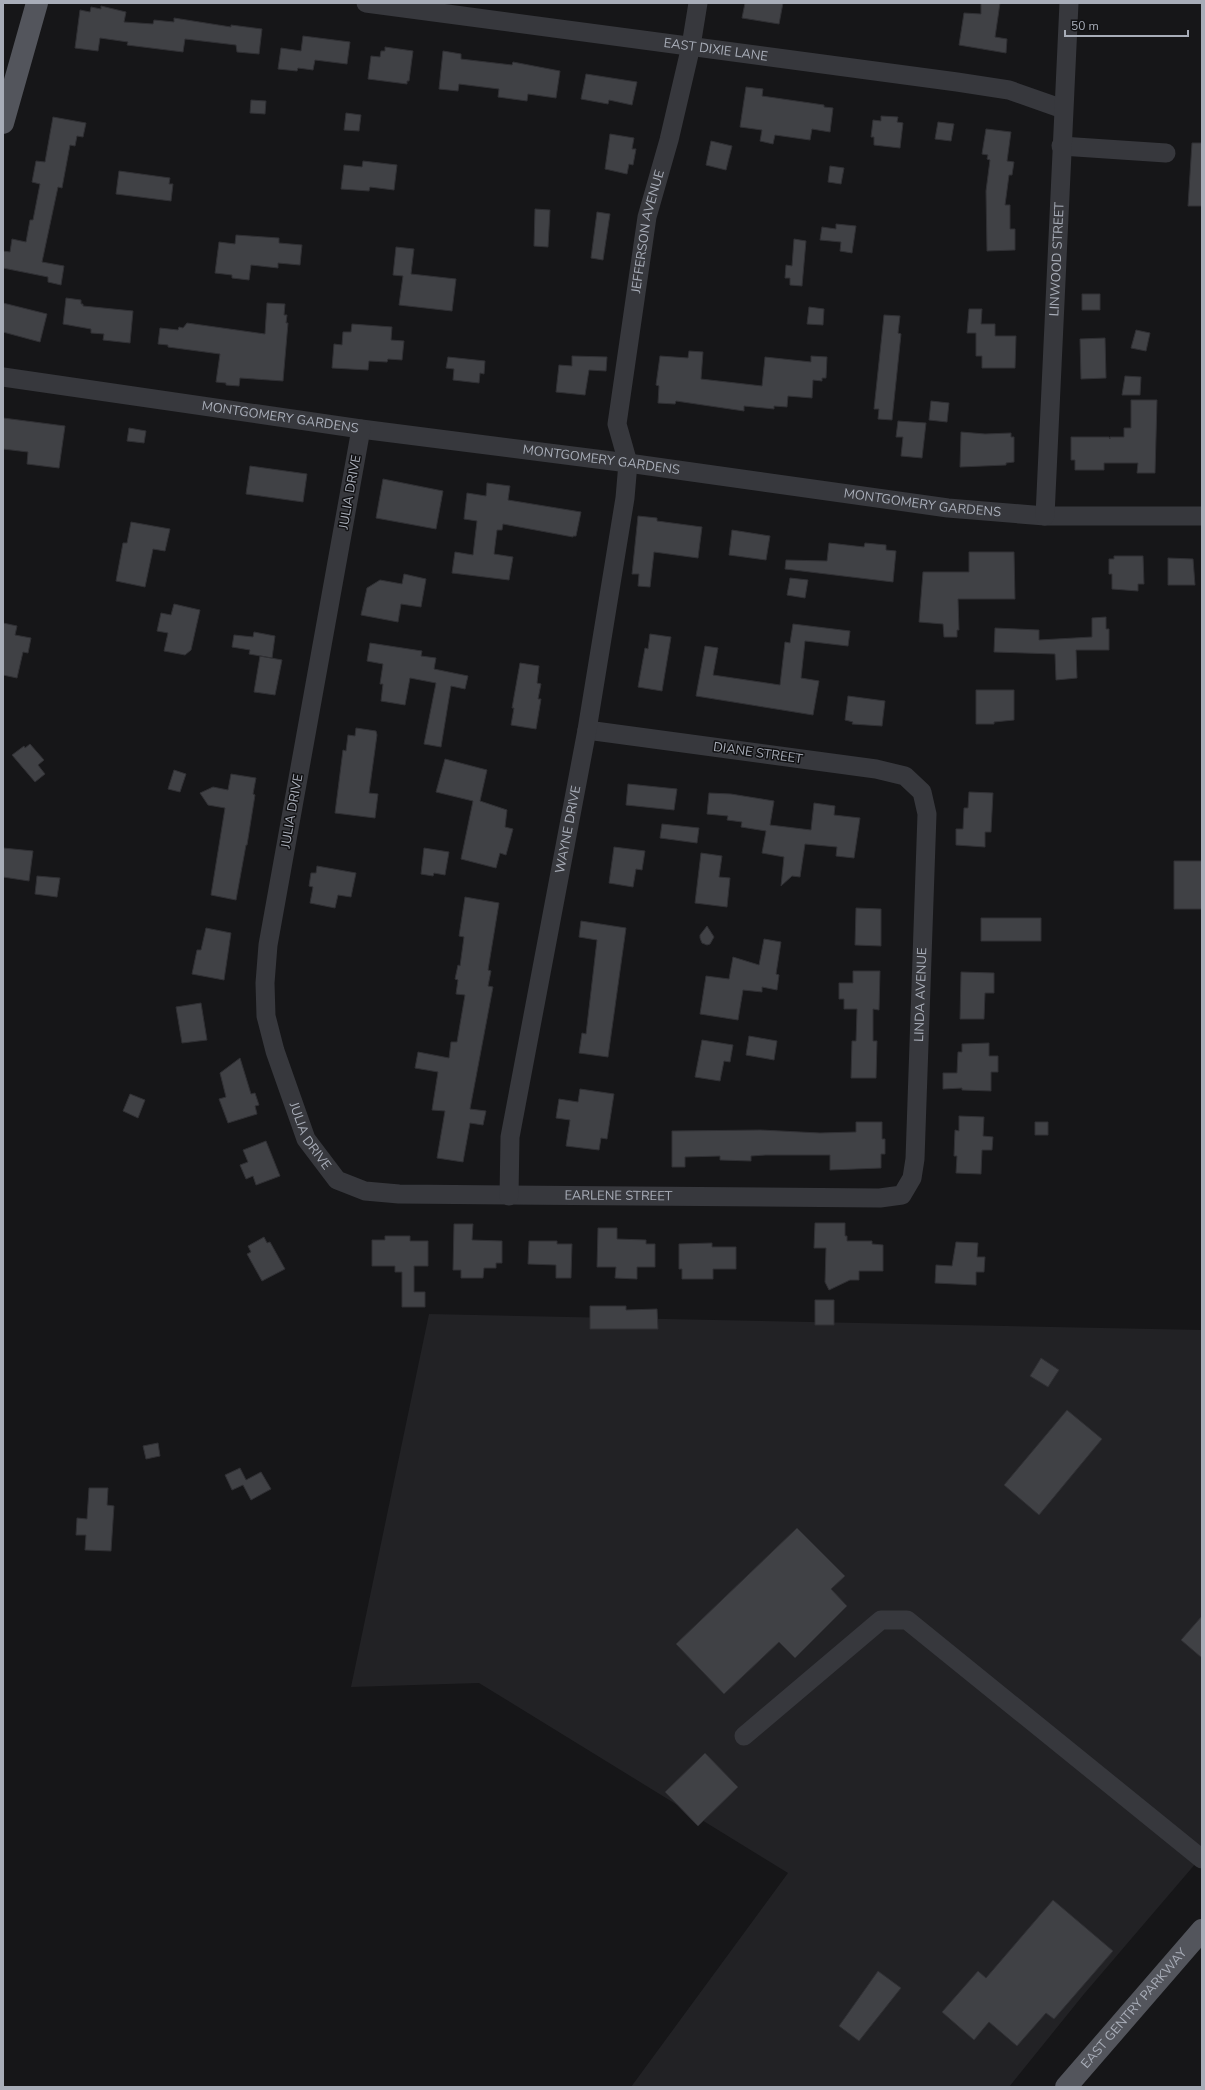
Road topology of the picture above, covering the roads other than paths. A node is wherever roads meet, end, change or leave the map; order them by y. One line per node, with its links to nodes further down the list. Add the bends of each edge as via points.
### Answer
1 (37, 3): 7 (main road)
2 (366, 3): 5 (street, EAST DIXIE LANE)
3 (698, 3): 5 (street, JEFFERSON AVENUE)
4 (1069, 3): 6 (street, LINWOOD STREET)
5 (691, 46): 6 (street, EAST DIXIE LANE, via 1009,90); 12 (street, JEFFERSON AVENUE, via 648,217 617,424)
6 (1063, 109): 8 (street, LINWOOD STREET)
7 (3, 123)
8 (1061, 146): 9 (street); 13 (street, LINWOOD STREET)
9 (1166, 153)
10 (3, 377): 11 (street, MONTGOMERY GARDENS)
11 (361, 429): 12 (street, MONTGOMERY GARDENS); 17 (street, JULIA DRIVE, via 268,945 265,983 266,1016 273,1044 306,1139)
12 (628, 463): 13 (street, MONTGOMERY GARDENS, via 948,508); 15 (street, WAYNE DRIVE, via 625,498)
13 (1045, 516): 14 (street, MONTGOMERY GARDENS)
14 (1202, 516)
15 (587, 730): 16 (street, DIANE STREET, via 876,769 905,776); 19 (street, WAYNE DRIVE, via 510,1137)
16 (922, 792): 18 (street, LINDA AVENUE, via 927,814 915,1159 912,1178)
17 (337, 1180): 19 (street, EARLENE STREET, via 365,1191)
18 (902, 1195): 19 (street, EARLENE STREET, via 880,1198)
19 (509, 1196)
20 (744, 1736): 21 (street, via 881,1620 907,1620)
21 (1202, 1859)
22 (1202, 1930): 23 (main road, EAST GENTRY PARKWAY)
23 (1066, 2087)

